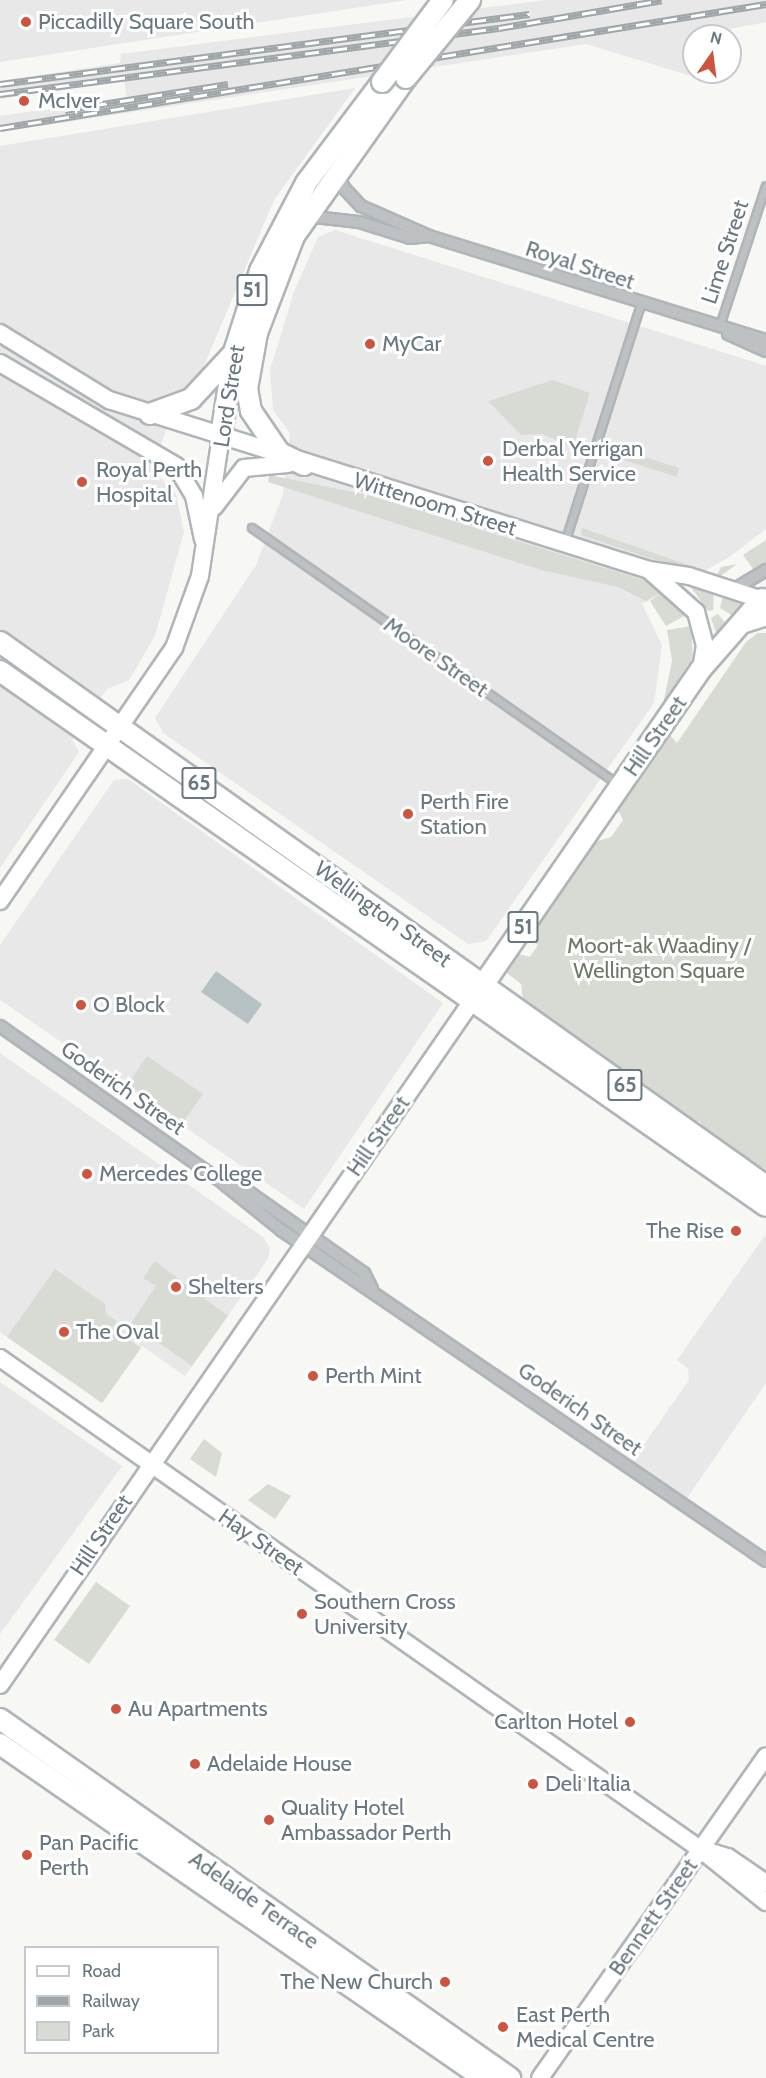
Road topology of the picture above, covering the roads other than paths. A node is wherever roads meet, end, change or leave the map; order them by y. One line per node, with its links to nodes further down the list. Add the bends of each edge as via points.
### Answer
1 (443, 0): 12 (main road, Lord Street / 51, bridge, via 283,224 250,296)
2 (470, 0): 3 (main road, Lord Street / 51, bridge)
3 (337, 170): 5 (main road, Lord Street / 51); 6 (street, Royal Street, via 344,188 362,206)
4 (766, 186): 8 (street, Lime Street)
5 (306, 216): 6 (street, Royal Street, via 359,222 410,238); 16 (main road, Lord Street / 51, via 263,313 247,389 266,438)
6 (429, 236): 7 (street, Royal Street)
7 (641, 305): 8 (street, Royal Street); 19 (street)
8 (719, 330): 10 (street, Royal Street); 11 (street, Royal Street)
9 (0, 333): 14 (main road, via 61,374)
10 (766, 340)
11 (766, 351)
12 (234, 352): 14 (main road, via 198,394); 15 (main road, Lord Street / 51)
13 (0, 363): 20 (main road, via 176,466 194,496)
14 (150, 414): 15 (main road)
15 (221, 436): 16 (main road, Wittenoom Street / 51); 17 (main road, Lord Street)
16 (304, 465): 17 (main road, via 244,468); 19 (main road, Wittenoom Street / 51)
17 (211, 511): 20 (main road, Lord Street)
18 (252, 528): 30 (street, Moore Street)
19 (564, 543): 21 (main road, Wittenoom Street / 51)
20 (205, 549): 28 (main road, Lord Street, via 174,648)
21 (649, 570): 23 (main road, Wittenoom Street); 26 (main road, Wittenoom Street / 51, via 696,612 705,645)
22 (766, 570): 23 (street)
23 (733, 590): 24 (main road, Wittenoom Street)
24 (765, 603): 26 (main road, Hill Street, via 738,626)
25 (0, 642): 28 (main road, Wellington Street / 65)
26 (701, 669): 30 (main road, Hill Street / 51)
27 (0, 670): 29 (main road, Wellington Street / 65)
28 (121, 729): 29 (main road, Lord Street); 32 (main road, Wellington Street / 65)
29 (109, 748): 31 (main road, Lord Street); 32 (main road, Wellington Street / 65)
30 (620, 785): 32 (main road, Hill Street / 51)
31 (0, 901)
32 (477, 993): 34 (main road, Wellington Street / 65); 35 (main road, Wellington Street / 65); 36 (main road, Hill Street)
33 (0, 1026): 36 (street, Goderich Street, via 223,1183 249,1192)
34 (766, 1186)
35 (766, 1206)
36 (306, 1240): 38 (main road, Hill Street); 39 (street, Goderich Street, via 364,1273 372,1289)
37 (0, 1358): 38 (main road, Hay Street)
38 (149, 1463): 40 (main road, Hill Street); 44 (main road, Hay Street)
39 (766, 1561)
40 (0, 1685)
41 (0, 1719): 48 (main road, Adelaide Terrace)
42 (0, 1744): 47 (main road, Adelaide Terrace)
43 (766, 1756): 44 (main road, Bennett Street)
44 (700, 1849): 45 (main road, Hay Street, via 728,1857); 46 (main road, Hay Street); 49 (main road, Bennett Street)
45 (766, 1883)
46 (766, 1902)
47 (483, 2078)
48 (510, 2078)
49 (540, 2078)

